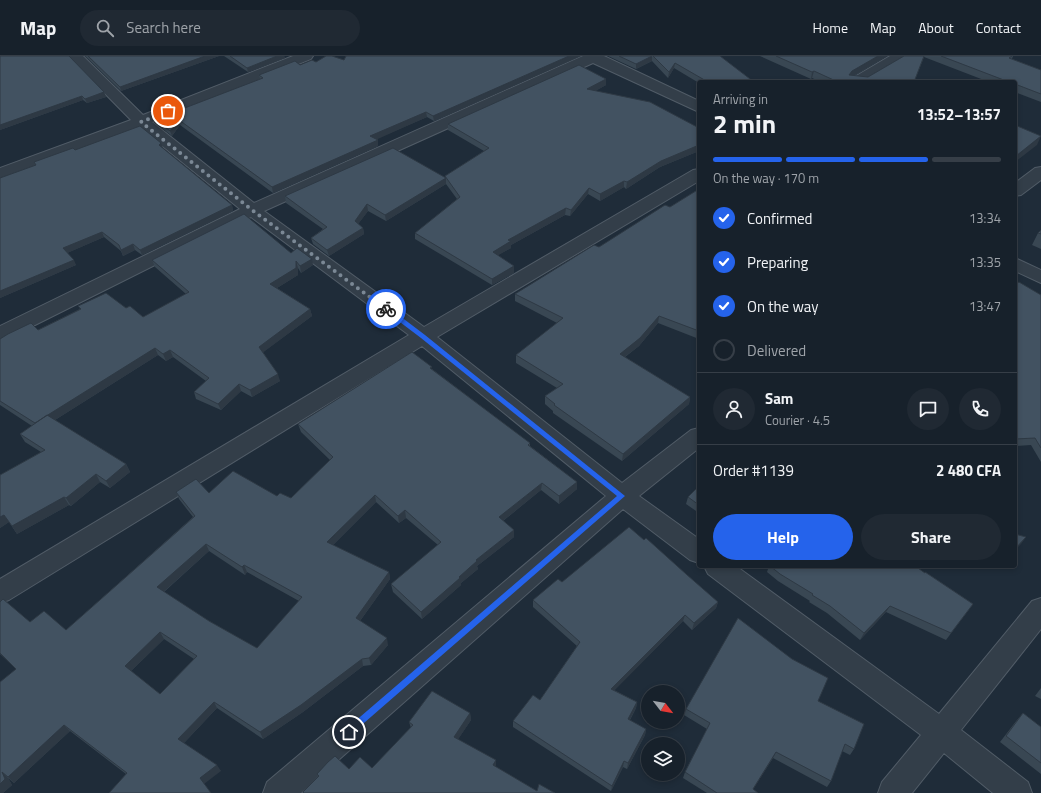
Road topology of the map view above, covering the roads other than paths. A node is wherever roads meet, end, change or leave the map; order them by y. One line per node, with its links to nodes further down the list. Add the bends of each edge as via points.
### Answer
1 (75, 56): 7 (street)
2 (306, 56): 7 (street)
3 (900, 56): 5 (street)
4 (594, 57): 6 (street); 12 (street)
5 (859, 80)
6 (697, 106)
7 (141, 122): 9 (street); 12 (street)
8 (1041, 172): 11 (street)
9 (0, 174)
10 (697, 175): 16 (street)
11 (1017, 190)
12 (252, 210): 15 (street); 16 (street)
13 (1017, 265): 14 (street)
14 (1041, 277)
15 (0, 334)
16 (423, 336): 18 (street); 21 (street)
17 (697, 438): 18 (street)
18 (622, 496): 19 (street); 24 (street)
19 (697, 552)
20 (720, 568): 23 (street)
21 (0, 592)
22 (1041, 609): 23 (street)
23 (942, 734): 25 (street); 26 (street)
24 (278, 793)
25 (893, 793)
26 (1017, 793)

